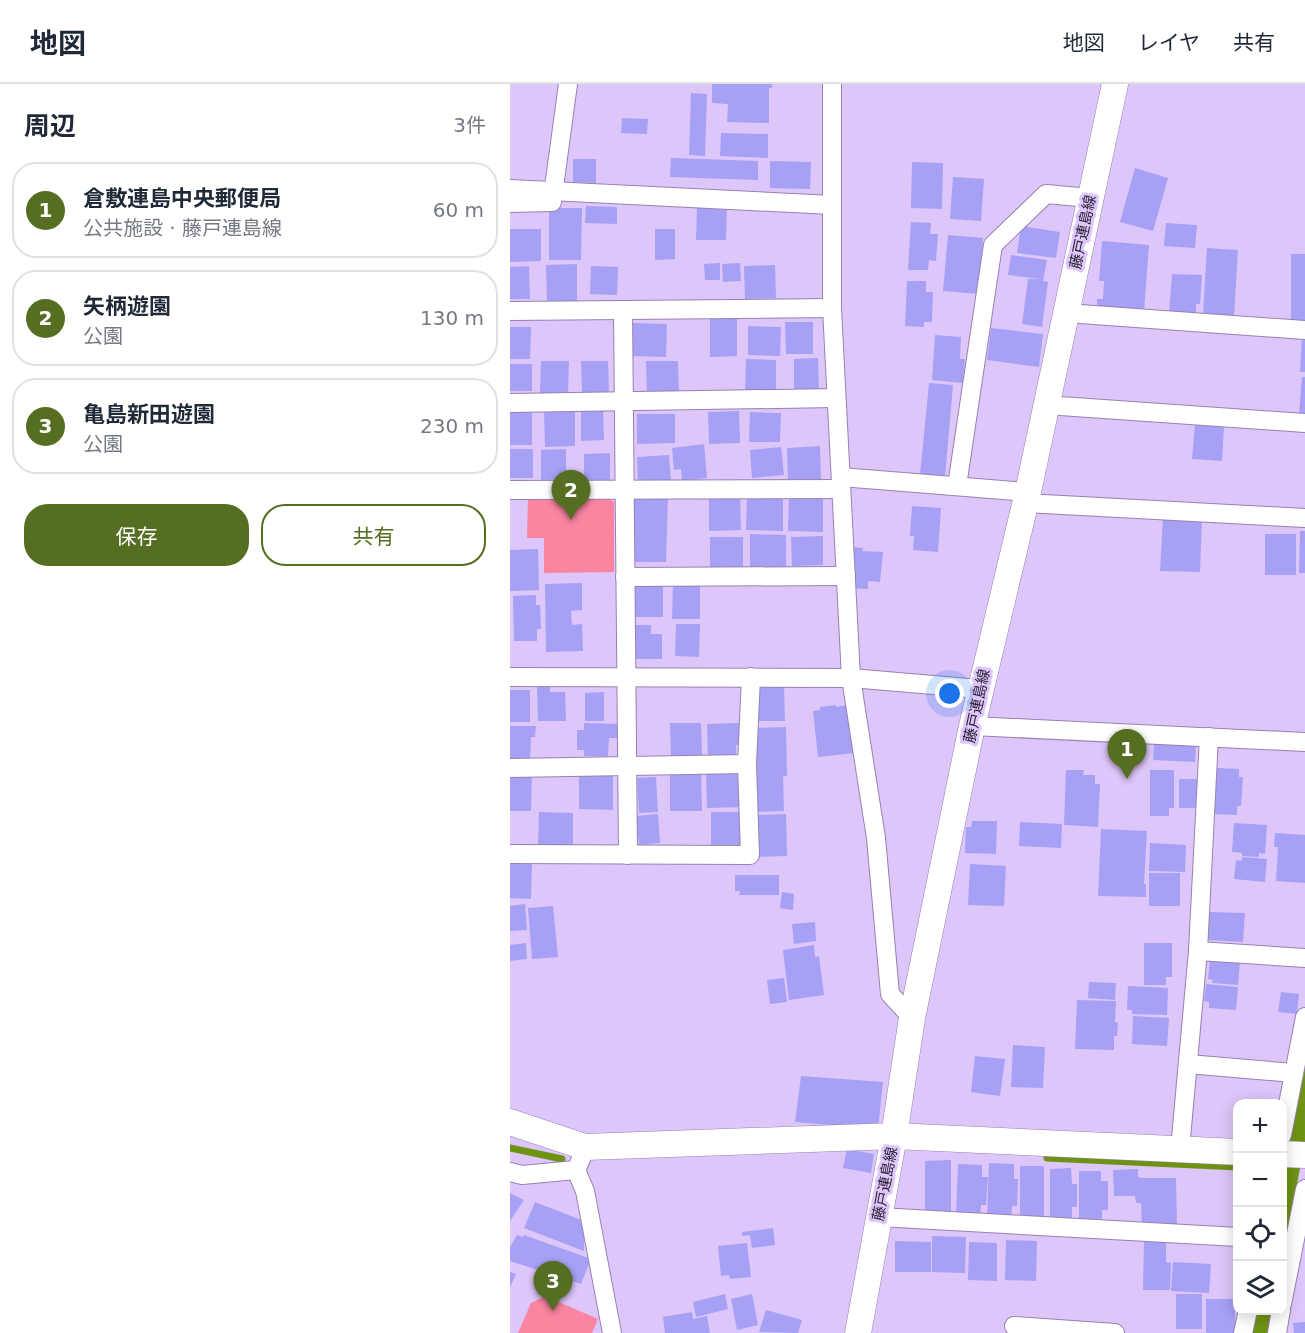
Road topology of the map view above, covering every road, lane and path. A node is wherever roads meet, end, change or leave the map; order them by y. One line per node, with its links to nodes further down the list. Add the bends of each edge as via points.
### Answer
1 (568, 84): 5 (street)
2 (832, 84): 8 (street)
3 (1115, 84): 6 (main road, 藤戸連島線)
4 (510, 189): 5 (street)
5 (553, 192): 7 (street, via 552,202); 8 (street)
6 (1090, 198): 12 (main road, 藤戸連島線); 20 (street, via 1046,194 993,245)
7 (510, 203)
8 (832, 205): 9 (street)
9 (832, 308): 10 (street); 14 (street)
10 (623, 310): 11 (street); 15 (street)
11 (510, 312)
12 (1066, 313): 13 (street); 17 (main road, 藤戸連島線)
13 (1305, 330)
14 (836, 398): 15 (street); 19 (street)
15 (624, 402): 16 (street); 21 (street)
16 (510, 404)
17 (1046, 405): 18 (street); 23 (main road, 藤戸連島線)
18 (1305, 423)
19 (841, 483): 20 (street); 21 (street); 25 (street)
20 (957, 486): 23 (street)
21 (624, 489): 22 (street); 26 (street)
22 (510, 490)
23 (1026, 498): 24 (street); 31 (main road, 藤戸連島線)
24 (1305, 518)
25 (846, 576): 26 (street); 30 (street)
26 (625, 577): 28 (street)
27 (510, 677): 28 (street)
28 (626, 677): 29 (street); 36 (street)
29 (751, 677): 30 (street); 35 (street)
30 (851, 678): 31 (street); 43 (street, via 876,838 890,994)
31 (980, 689): 32 (main road, 藤戸連島線)
32 (972, 726): 33 (street); 43 (main road, 藤戸連島線)
33 (1209, 737): 34 (street); 40 (street)
34 (1305, 742)
35 (747, 764): 36 (street); 39 (street, via 750,855)
36 (627, 766): 37 (street); 39 (street)
37 (510, 768)
38 (510, 855): 39 (street)
39 (628, 855)
40 (1198, 951): 41 (street); 44 (street)
41 (1305, 958)
42 (1305, 1017): 45 (street)
43 (912, 1018): 47 (main road, 藤戸連島線)
44 (1188, 1064): 45 (street); 48 (street)
45 (1294, 1073): 49 (street)
46 (510, 1122): 51 (main road)
47 (894, 1136): 48 (main road); 51 (main road); 54 (main road, 藤戸連島線)
48 (1180, 1149): 50 (main road)
49 (1292, 1151)
50 (1233, 1152)
51 (581, 1159): 52 (street, via 522,1175); 61 (street)
52 (510, 1172)
53 (1305, 1189): 56 (street)
54 (879, 1217): 55 (street); 62 (main road, 藤戸連島線)
55 (1233, 1237)
56 (1288, 1243): 57 (street)
57 (1286, 1261)
58 (1247, 1315): 64 (street)
59 (1280, 1315): 65 (street)
60 (1014, 1326): 63 (street)
61 (612, 1333)
62 (858, 1333)
63 (1114, 1333)
64 (1243, 1333)
65 (1277, 1333)

